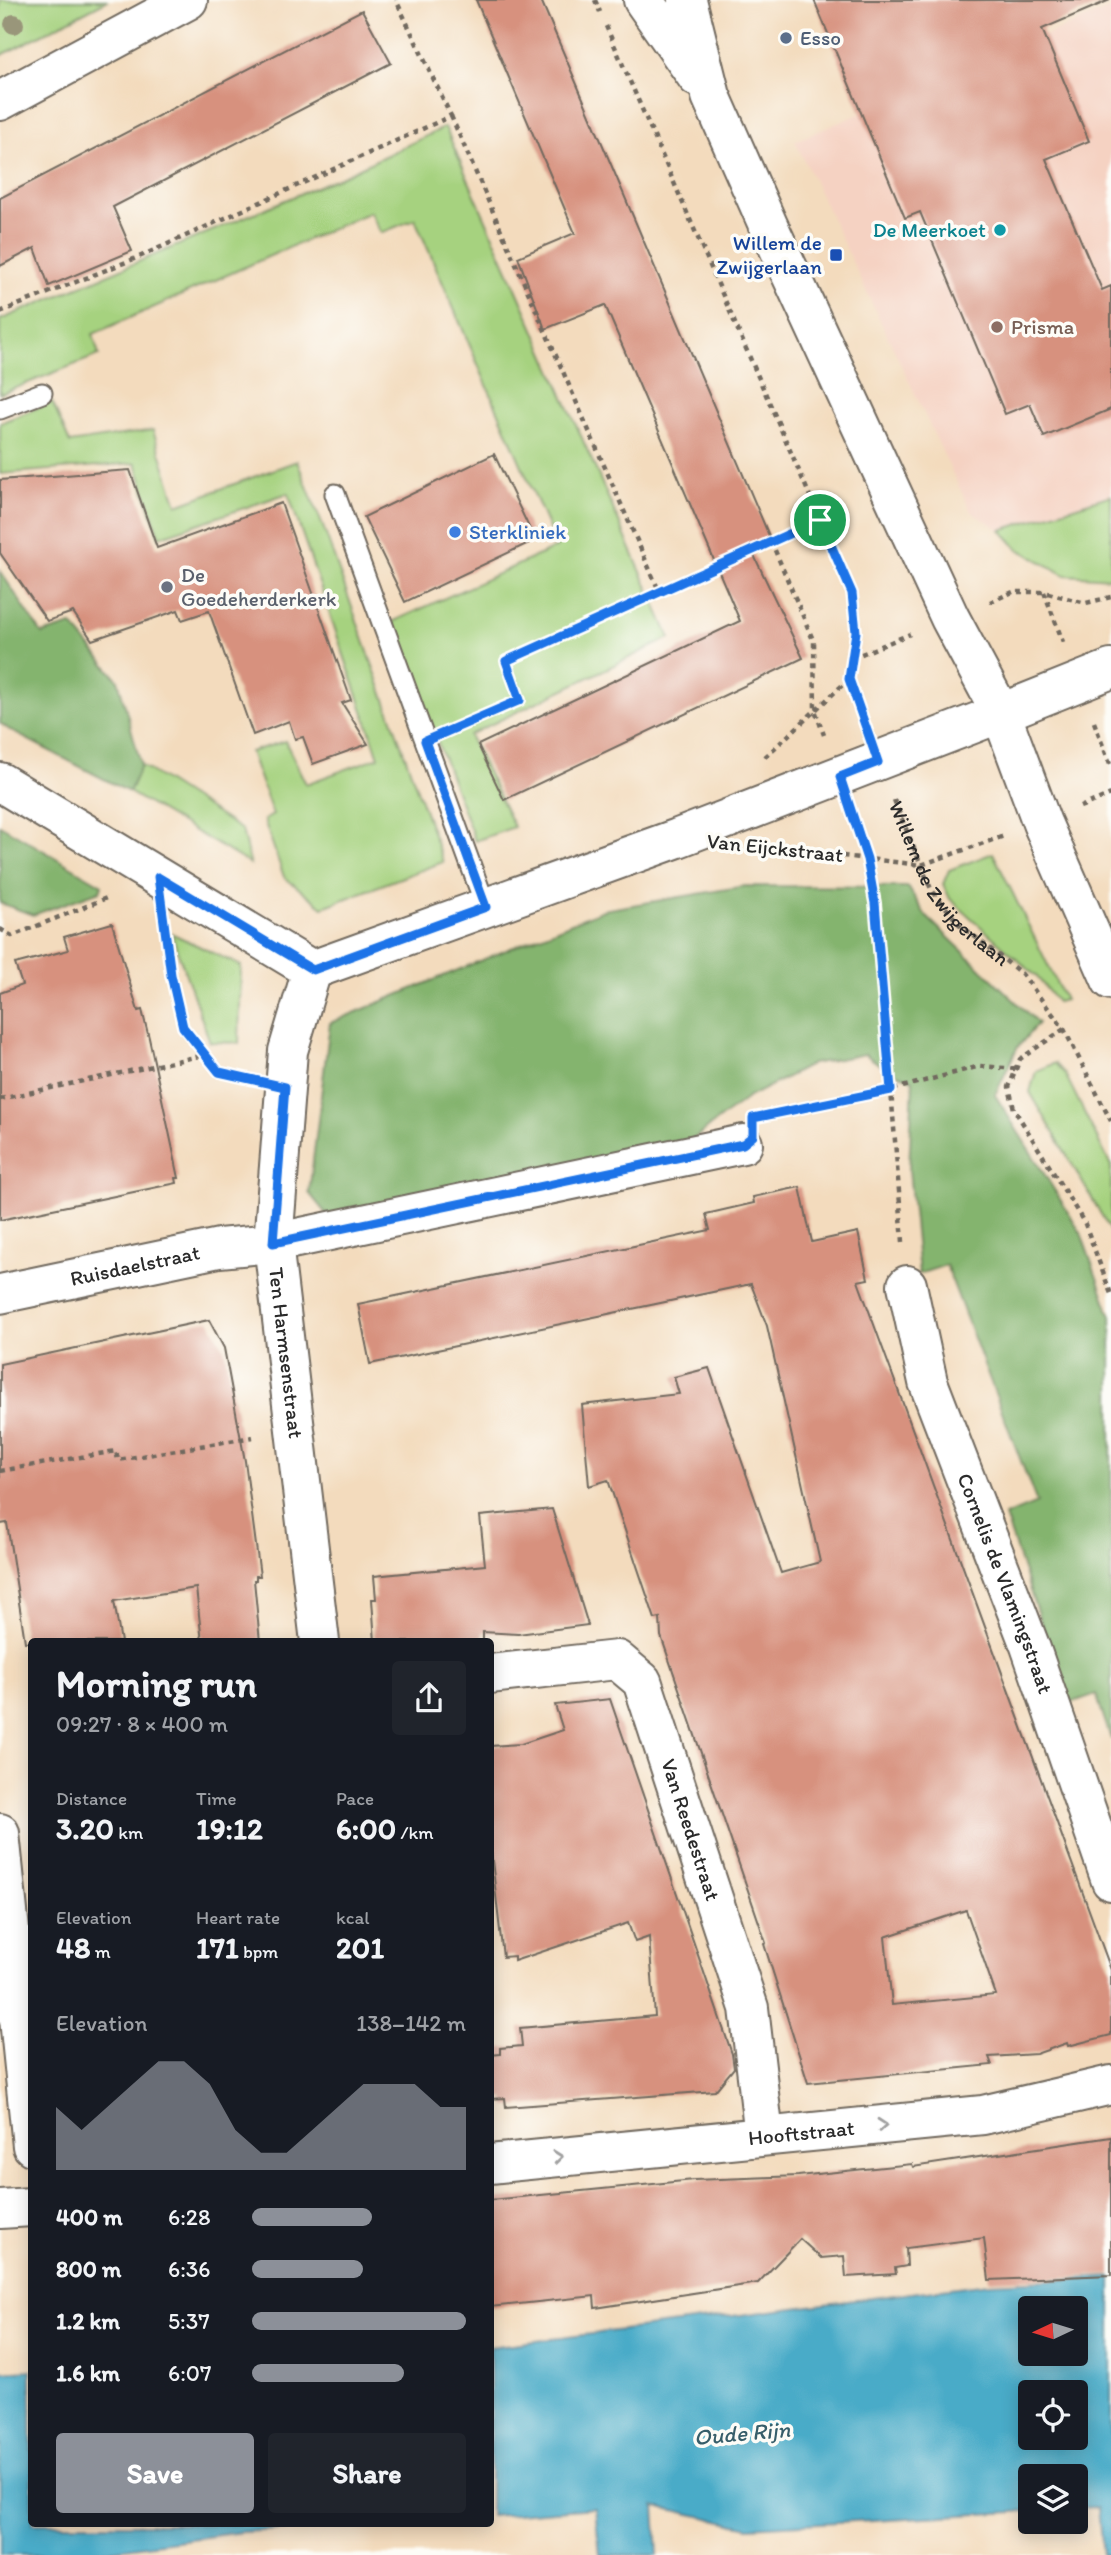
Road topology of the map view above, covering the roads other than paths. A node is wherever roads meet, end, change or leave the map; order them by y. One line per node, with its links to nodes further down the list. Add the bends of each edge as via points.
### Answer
1 (188, 0): 5 (street)
2 (643, 0): 4 (street)
3 (687, 0): 4 (street)
4 (711, 96): 10 (street, via 950,618)
5 (0, 101)
6 (42, 393): 7 (lane)
7 (0, 409)
8 (335, 494): 12 (lane)
9 (1111, 669): 10 (street, Van Eijckstraat)
10 (1000, 713): 12 (street, Van Eijckstraat); 14 (street)
11 (0, 782): 13 (street)
12 (486, 907): 13 (street, Van Eijckstraat)
13 (313, 970): 16 (street, Ten Harmsenstraat, via 288,1051)
14 (1111, 980)
15 (743, 1144): 16 (street, Ruisdaelstraat)
16 (273, 1243): 18 (street, Ruisdaelstraat, via 219,1248); 19 (street, Ten Harmsenstraat)
17 (907, 1284): 22 (street, Cornelis de Vlamingstraat, via 928,1382 1030,1646)
18 (0, 1294)
19 (320, 1638)
20 (494, 1674): 25 (street, Van Reedestraat, via 617,1660 642,1681 749,2008)
21 (0, 1833): 24 (street)
22 (1111, 1881)
23 (1111, 2085): 25 (street, Hooftstraat, one-way to 23, via 983,2115)
24 (28, 2107)
25 (765, 2136): 26 (street, Hooftstraat, one-way to 25)
26 (494, 2164)
27 (28, 2207): 28 (street)
28 (0, 2209)

